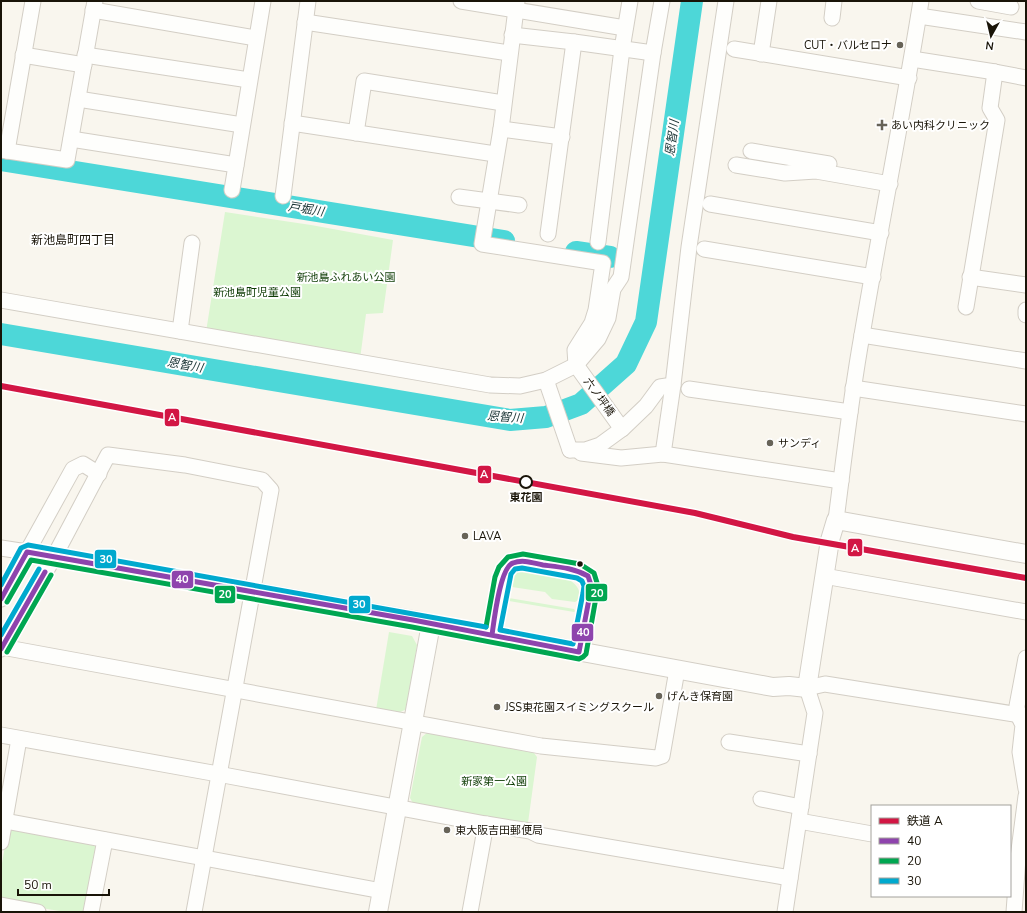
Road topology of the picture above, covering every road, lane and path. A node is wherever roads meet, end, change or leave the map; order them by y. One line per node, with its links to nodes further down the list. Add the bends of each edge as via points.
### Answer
1 (33, 1): 28 (street)
2 (263, 1): 21 (street)
3 (461, 1): 13 (street)
4 (630, 1): 18 (street)
5 (662, 1): 26 (street)
6 (726, 1): 72 (street, via 690,239)
7 (769, 1): 27 (street)
8 (834, 1): 16 (street)
9 (921, 1): 15 (street)
10 (978, 1): 14 (street)
11 (303, 2): 17 (street)
12 (94, 5): 21 (street); 30 (street)
13 (516, 5): 18 (street); 20 (street)
14 (1012, 7)
15 (919, 16): 19 (street); 29 (street)
16 (832, 18)
17 (305, 22): 25 (street); 37 (street)
18 (625, 28): 23 (street)
19 (1026, 32)
20 (512, 35): 22 (street); 25 (street)
21 (256, 38): 34 (street)
22 (574, 42): 23 (street); 41 (street)
23 (622, 49): 26 (street); 57 (street)
24 (734, 49): 27 (street)
25 (510, 53): 36 (street)
26 (653, 53): 70 (street, via 621,277 613,289 608,318 598,339)
27 (761, 54): 32 (street)
28 (23, 55): 30 (street); 43 (street)
29 (912, 59): 31 (street); 32 (street)
30 (85, 60): 34 (street); 35 (street)
31 (995, 72): 33 (street); 61 (street, via 990,108 997,120)
32 (909, 78): 48 (street)
33 (1026, 78)
34 (249, 80): 38 (street)
35 (78, 99): 38 (street); 42 (street)
36 (503, 103): 39 (street); 40 (street, via 364,81)
37 (292, 123): 40 (street); 50 (street)
38 (242, 125): 46 (street)
39 (500, 129): 41 (street); 45 (street)
40 (356, 133): 45 (street)
41 (562, 137): 56 (street)
42 (71, 139): 43 (street, via 67,160); 46 (street)
43 (4, 150)
44 (751, 151): 48 (street)
45 (495, 154): 52 (street)
46 (236, 164): 49 (street)
47 (736, 165): 48 (street, via 785,173 816,171)
48 (891, 180): 55 (street)
49 (232, 190)
50 (283, 196)
51 (458, 197): 52 (street)
52 (488, 201): 54 (street); 70 (street, via 482,244 602,263 596,310 592,323 575,350)
53 (710, 204): 55 (street)
54 (520, 205)
55 (881, 233): 60 (street)
56 (548, 234)
57 (598, 242)
58 (192, 243): 67 (street)
59 (704, 249): 60 (street)
60 (872, 277): 68 (street)
61 (970, 277): 62 (street); 64 (street)
62 (1026, 286)
63 (1, 300): 67 (street)
64 (966, 307)
65 (1026, 310): 66 (street)
66 (1026, 315)
67 (180, 331): 71 (street, via 490,385 520,386)
68 (862, 335): 69 (street); 73 (street)
69 (1026, 361)
70 (576, 365): 71 (street); 77 (street, 六ノ坪橋)
71 (546, 380): 78 (street)
72 (672, 385): 77 (street, via 660,387 646,406); 79 (street)
73 (853, 388): 75 (street); 76 (street)
74 (689, 389): 75 (street)
75 (850, 412): 81 (street)
76 (1026, 414)
77 (622, 428): 78 (street, via 600,445 585,450)
78 (570, 450): 79 (street, via 621,458)
79 (663, 454): 81 (street)
80 (99, 474): 84 (street, via 83,464 73,469); 86 (street); 88 (street, via 108,455 185,465 262,480 272,490)
81 (841, 481): 82 (street)
82 (836, 520): 85 (street); 87 (street)
83 (1, 548): 84 (street)
84 (27, 552): 86 (street); 89 (street)
85 (1026, 554)
86 (54, 557): 88 (street); 93 (street)
87 (824, 576): 90 (street); 98 (street)
88 (253, 591): 91 (street); 99 (street)
89 (1, 599)
90 (1026, 612)
91 (431, 624): 92 (street); 101 (street)
92 (492, 635): 94 (street); 94 (street, via 502,579 511,563 522,561 579,571 588,576 591,585)
93 (2, 648): 99 (street)
94 (579, 652): 96 (street)
95 (1026, 658): 97 (street)
96 (677, 670): 98 (street, via 773,687); 101 (street, via 662,756 656,758 541,746)
97 (1024, 675): 100 (street, via 1017,706)
98 (807, 688): 100 (street, via 825,684); 105 (street, via 815,713)
99 (235, 690): 101 (street); 106 (street)
100 (1022, 715): 107 (street, via 1020,752)
101 (414, 722): 110 (street)
102 (1, 736): 103 (street)
103 (19, 739): 106 (street); 112 (street)
104 (728, 742): 105 (street)
105 (809, 754): 111 (street)
106 (218, 774): 110 (street); 117 (street)
107 (1026, 789)
108 (1026, 796): 118 (street)
109 (761, 799): 111 (street)
110 (398, 808): 113 (street); 120 (street)
111 (800, 814): 114 (street); 119 (street)
112 (5, 821): 115 (street); 116 (street)
113 (486, 824): 119 (street); 126 (street)
114 (871, 834)
115 (105, 840): 117 (street); 123 (street)
116 (1, 842)
117 (203, 857): 120 (street); 124 (street)
118 (1018, 858): 128 (street)
119 (790, 878): 127 (street)
120 (382, 891): 125 (street)
121 (1, 905): 122 (street)
122 (38, 912)
123 (91, 912)
124 (194, 912)
125 (378, 912)
126 (470, 912)
127 (785, 912)
128 (1014, 912)

